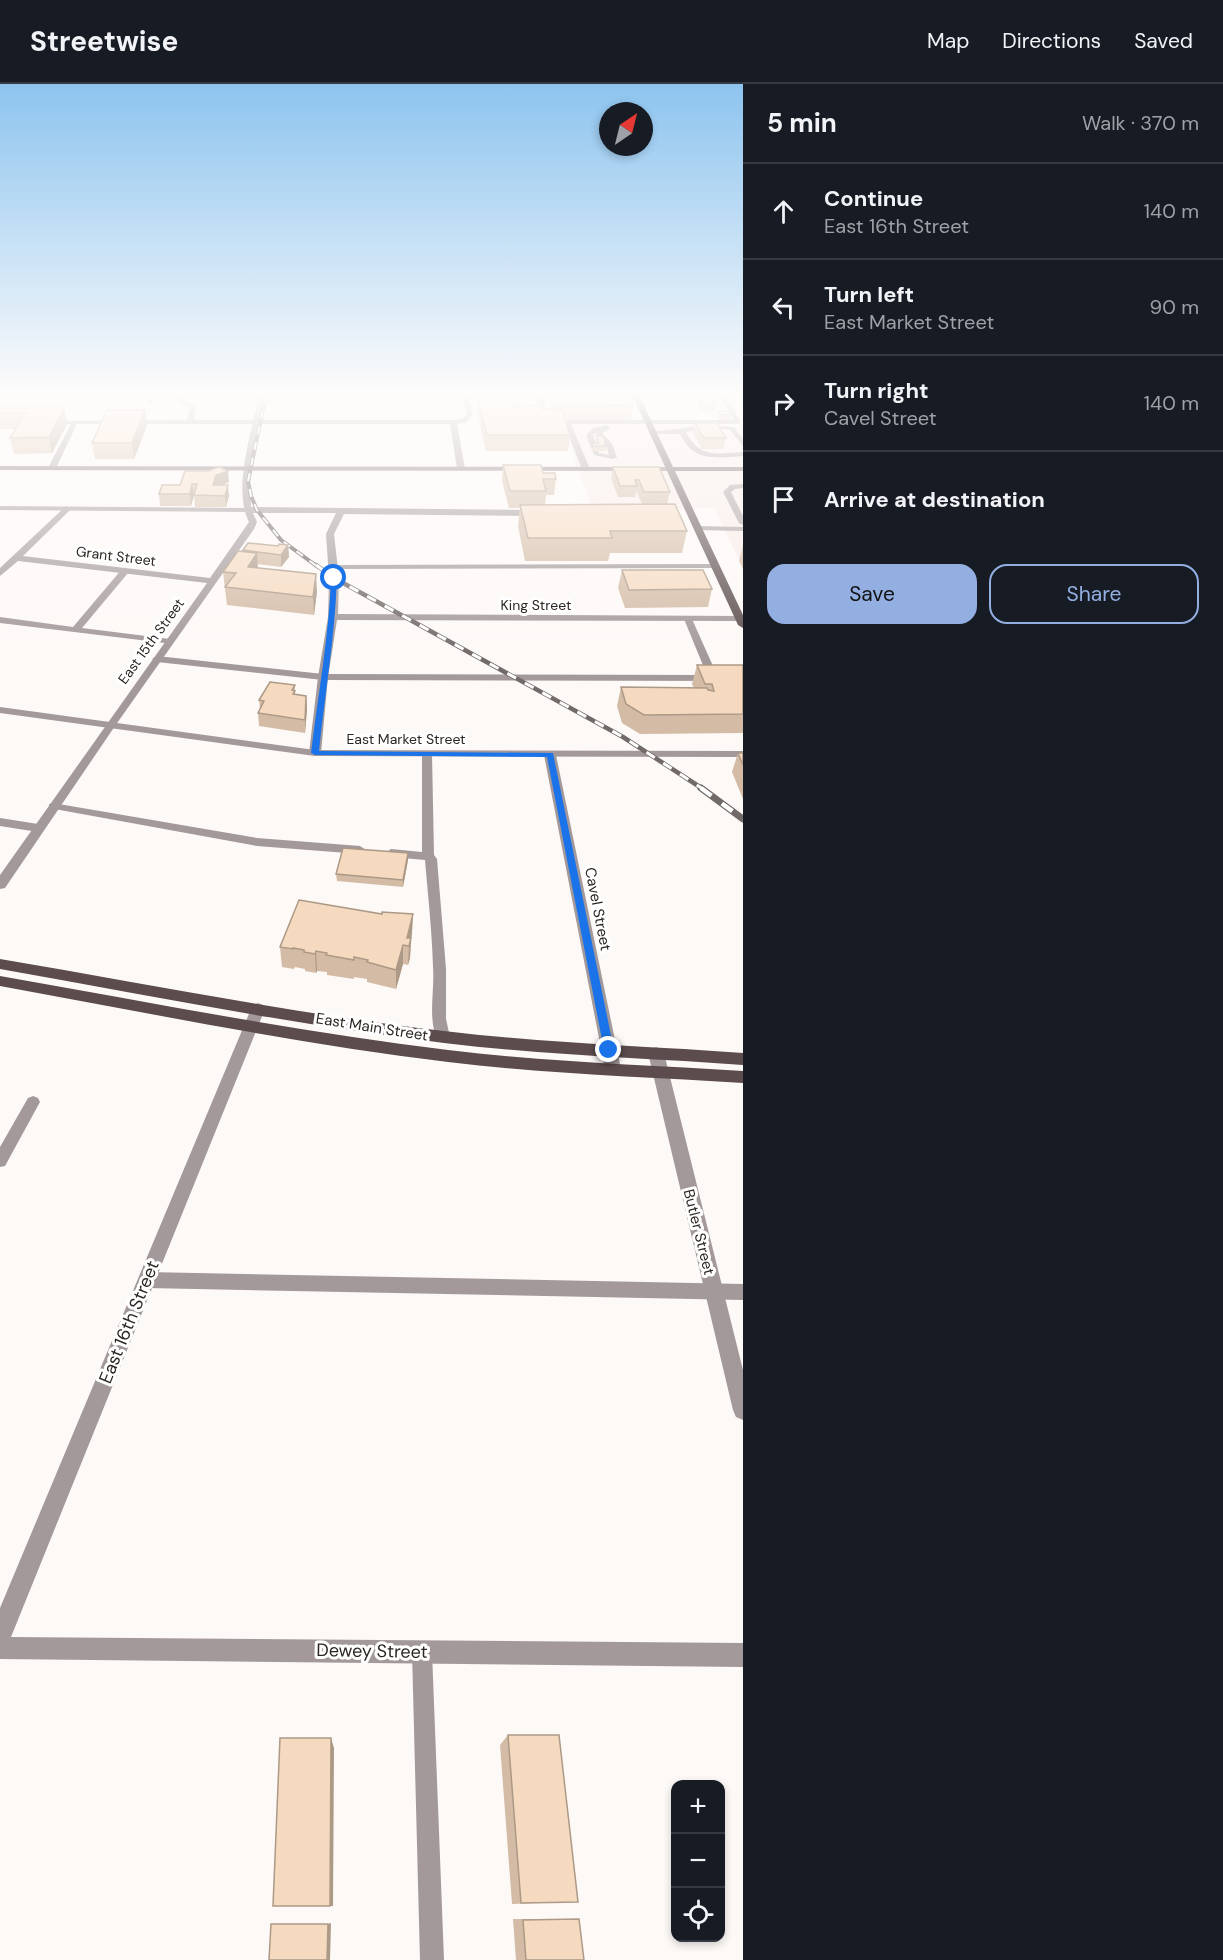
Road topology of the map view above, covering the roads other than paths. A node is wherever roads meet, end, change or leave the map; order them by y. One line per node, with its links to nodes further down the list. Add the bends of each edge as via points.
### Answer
1 (248, 483): 6 (street, East 15th Street)
2 (677, 483): 10 (main road)
3 (743, 486): 11 (lane, via 727,492)
4 (0, 508): 5 (lane)
5 (66, 509): 6 (lane); 14 (street)
6 (247, 510): 7 (street); 19 (street, East 15th Street, via 253,522 250,529)
7 (341, 511): 8 (street); 16 (street, via 330,534)
8 (544, 513)
9 (682, 513): 10 (street)
10 (692, 514): 12 (main road)
11 (743, 523)
12 (699, 528): 13 (lane); 15 (main road)
13 (743, 529)
14 (16, 558): 17 (street, Grant Street); 18 (street)
15 (716, 566): 16 (lane); 20 (main road)
16 (333, 567): 21 (street)
17 (125, 571): 19 (street, Grant Street); 24 (lane)
18 (0, 573)
19 (213, 581): 25 (street, East 15th Street)
20 (740, 615): 22 (street, King Street)
21 (333, 617): 22 (street, King Street); 27 (street)
22 (688, 619): 28 (lane)
23 (0, 620): 24 (lane)
24 (75, 630): 25 (lane)
25 (170, 642): 26 (street, East 15th Street)
26 (157, 659): 27 (lane); 31 (street, East 15th Street)
27 (323, 677): 28 (lane); 32 (street)
28 (713, 678): 29 (lane)
29 (743, 678)
30 (0, 710): 31 (street, East Market Street)
31 (110, 725): 32 (street, East Market Street); 36 (street, East 15th Street)
32 (315, 753): 33 (street, East Market Street)
33 (427, 754): 35 (street, East Market Street); 39 (lane)
34 (743, 754): 35 (street, East Market Street)
35 (550, 755): 45 (street, Cavel Street)
36 (53, 806): 38 (street, East 15th Street); 39 (lane, via 257,842)
37 (0, 822): 38 (lane)
38 (38, 828): 40 (street, East 15th Street)
39 (428, 856): 44 (lane, via 435,883)
40 (0, 885)
41 (0, 963): 43 (main road, East Main Street)
42 (0, 981): 43 (main road, East Main Street)
43 (255, 1017): 44 (main road, East Main Street); 48 (main road, East Main Street, via 446,1056); 53 (street, East 16th Street)
44 (442, 1037): 45 (main road, East Main Street)
45 (609, 1050): 46 (main road, East Main Street); 48 (street, Cavel Street)
46 (656, 1053): 47 (main road, East Main Street); 49 (street, Butler Street)
47 (743, 1059)
48 (613, 1069): 49 (main road, East Main Street)
49 (659, 1072): 50 (main road, East Main Street); 54 (street, Butler Street)
50 (743, 1077)
51 (33, 1102): 52 (lane)
52 (0, 1161)
53 (147, 1280): 54 (lane); 57 (street, East 16th Street)
54 (714, 1291): 55 (lane); 56 (street, Butler Street)
55 (743, 1292)
56 (743, 1410)
57 (0, 1635)
58 (0, 1648): 59 (street, Dewey Street)
59 (422, 1652): 60 (street, Dewey Street); 61 (lane)
60 (743, 1655)
61 (432, 1960)

